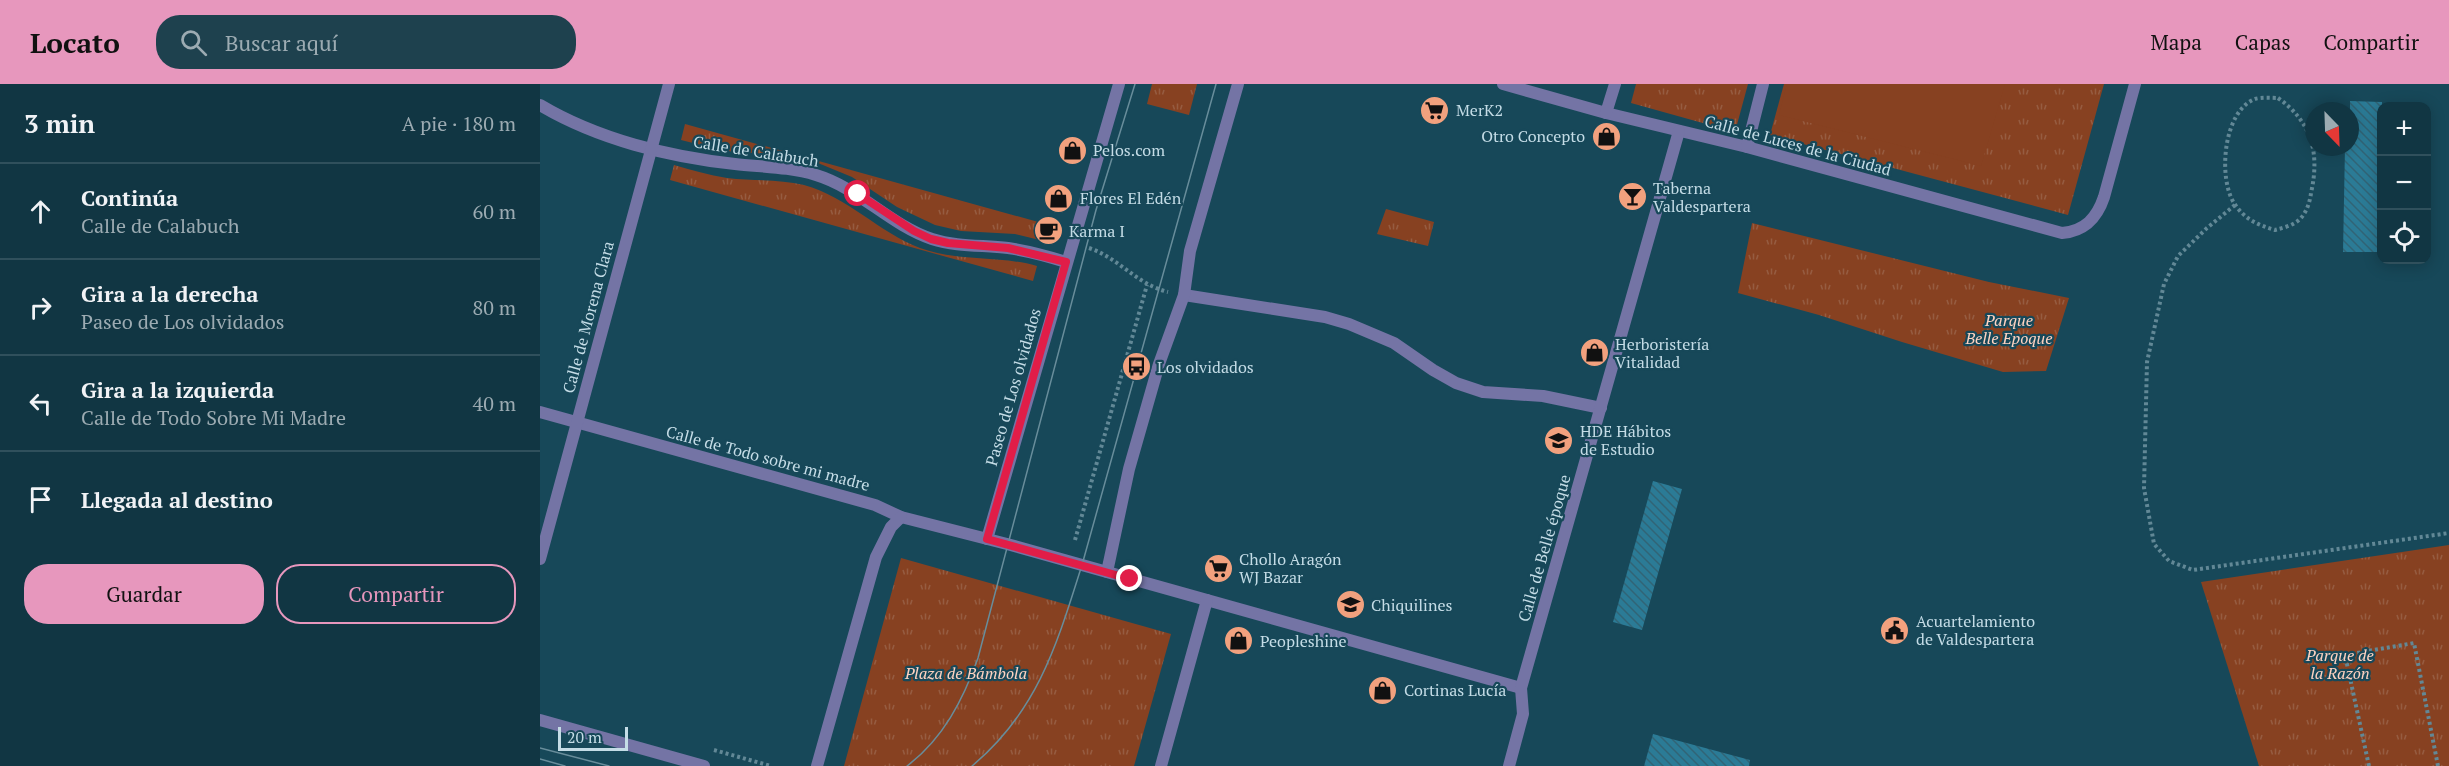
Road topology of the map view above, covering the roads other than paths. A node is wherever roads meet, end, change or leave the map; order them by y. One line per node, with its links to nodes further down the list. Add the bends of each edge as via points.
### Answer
1 (669, 84): 12 (street, Calle de Morena Clara)
2 (1119, 84): 13 (street, Paseo de Los olvidados)
3 (1238, 84): 14 (street, via 1190,251)
4 (1503, 84): 9 (street, Calle de Luces de la Ciudad)
5 (1615, 84): 9 (street)
6 (1764, 84): 11 (street)
7 (2135, 84): 11 (street, Calle de Luces de la Ciudad, via 2101,207 2084,227 2068,232)
8 (540, 105): 12 (street, Calle de Calabuch, via 582,127)
9 (1606, 113): 10 (street, Calle de Luces de la Ciudad)
10 (1679, 131): 11 (street, Calle de Luces de la Ciudad); 15 (street, Calle de Belle époque)
11 (1747, 147)
12 (651, 148): 13 (street, Calle de Calabuch, via 696,159 815,175 839,184 931,239 1008,248); 17 (street, Calle de Morena Clara)
13 (1066, 262): 19 (street, Paseo de Los olvidados)
14 (1184, 295): 15 (street, via 1325,317 1394,343 1456,383 1483,392 1542,396); 21 (street, via 1159,364)
15 (1601, 408): 23 (street, Calle de Belle époque)
16 (540, 412): 17 (street, Calle de Todo sobre mi madre)
17 (577, 423): 18 (street, Calle de Todo sobre mi madre, via 875,505); 20 (street, Calle de Morena Clara)
18 (902, 517): 19 (street, Calle de Todo sobre mi madre); 26 (street, via 891,527 876,557)
19 (987, 539): 21 (street)
20 (540, 559)
21 (1107, 572): 22 (street)
22 (1208, 600): 23 (street); 27 (street)
23 (1521, 688): 28 (street, Calle de Belle époque, via 1523,714)
24 (540, 720): 25 (street)
25 (704, 766)
26 (817, 766)
27 (1161, 766)
28 (1509, 766)

